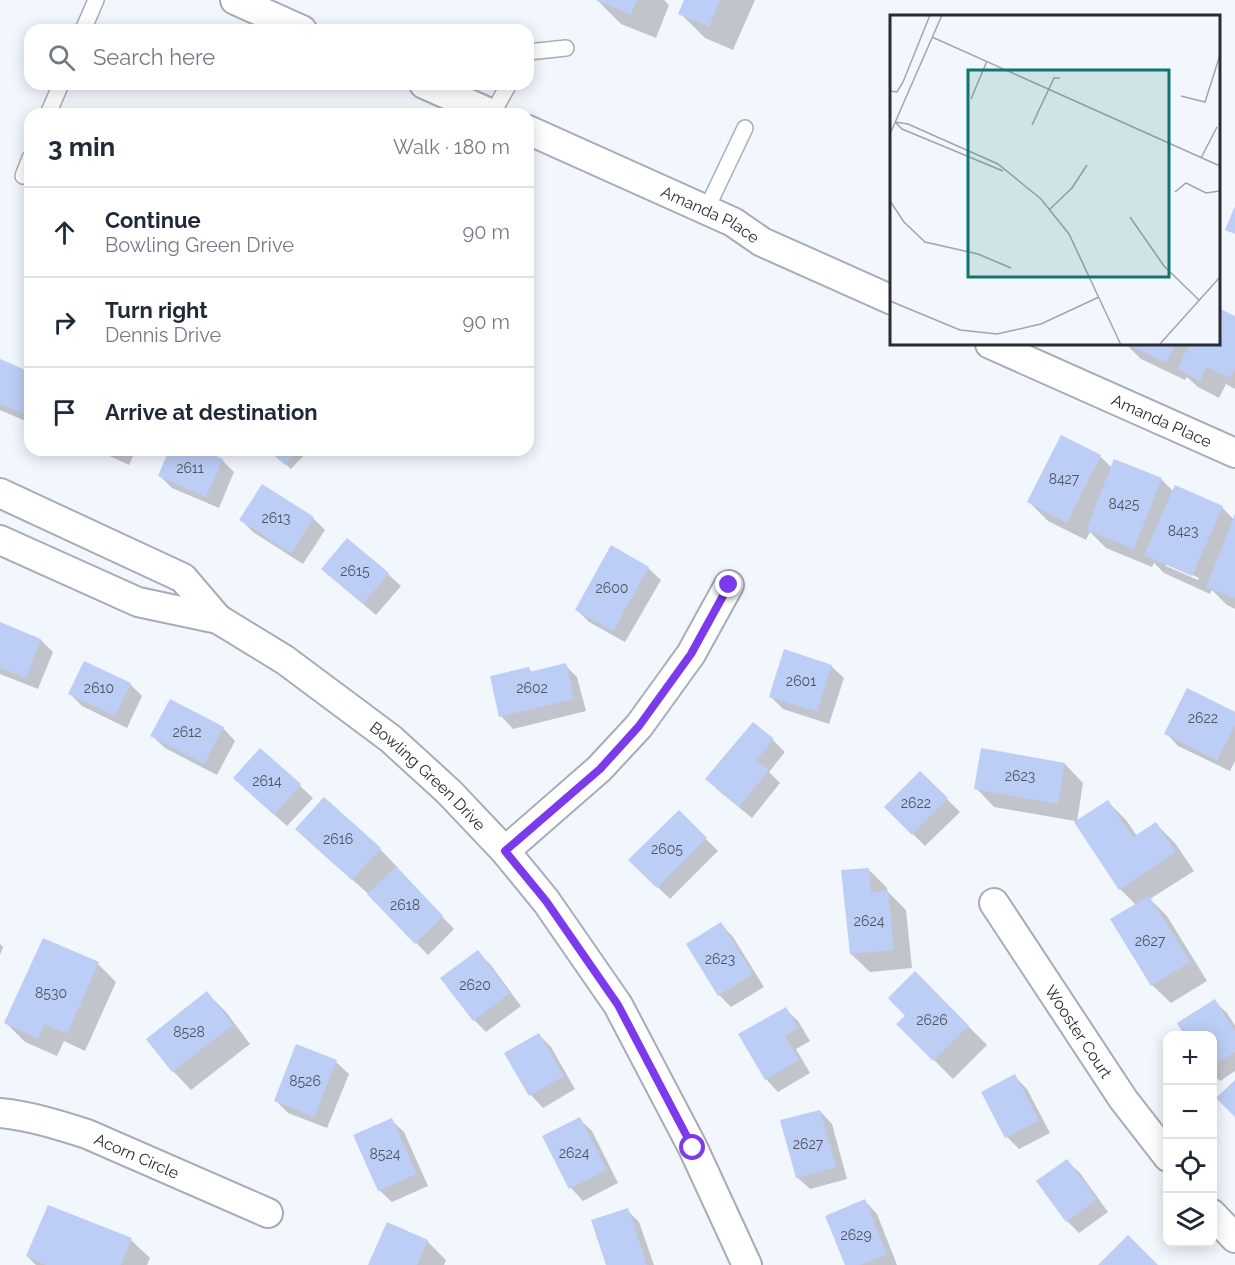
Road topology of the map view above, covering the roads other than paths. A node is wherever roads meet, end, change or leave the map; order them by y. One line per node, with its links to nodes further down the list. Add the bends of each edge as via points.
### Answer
1 (96, 0): 3 (lane)
2 (235, 0): 4 (street)
3 (86, 24)
4 (289, 24)
5 (566, 48): 6 (lane)
6 (534, 51)
7 (58, 90): 10 (lane)
8 (438, 90): 11 (street)
9 (506, 90): 12 (lane)
10 (51, 108)
11 (478, 108)
12 (495, 108)
13 (745, 128): 17 (lane)
14 (534, 133): 17 (street, Amanda Place)
15 (24, 172): 16 (lane)
16 (22, 176)
17 (706, 210): 18 (street, Amanda Place, via 762,242)
18 (890, 300)
19 (992, 345): 20 (street, Amanda Place)
20 (1235, 453)
21 (0, 493): 24 (street, Bowling Green Drive, via 183,578)
22 (0, 540): 24 (street, Bowling Green Drive, via 138,602)
23 (729, 585): 25 (street, via 691,654 639,726 600,769)
24 (218, 620): 25 (street, Bowling Green Drive, via 285,660 391,739)
25 (505, 851): 32 (street, Bowling Green Drive, via 546,901 618,1005 693,1148)
26 (994, 903): 28 (street, Wooster Court, via 1123,1099)
27 (0, 1113): 29 (street, Acorn Circle, via 87,1134)
28 (1163, 1152)
29 (268, 1213)
30 (1217, 1219): 31 (street)
31 (1235, 1238)
32 (747, 1265)

